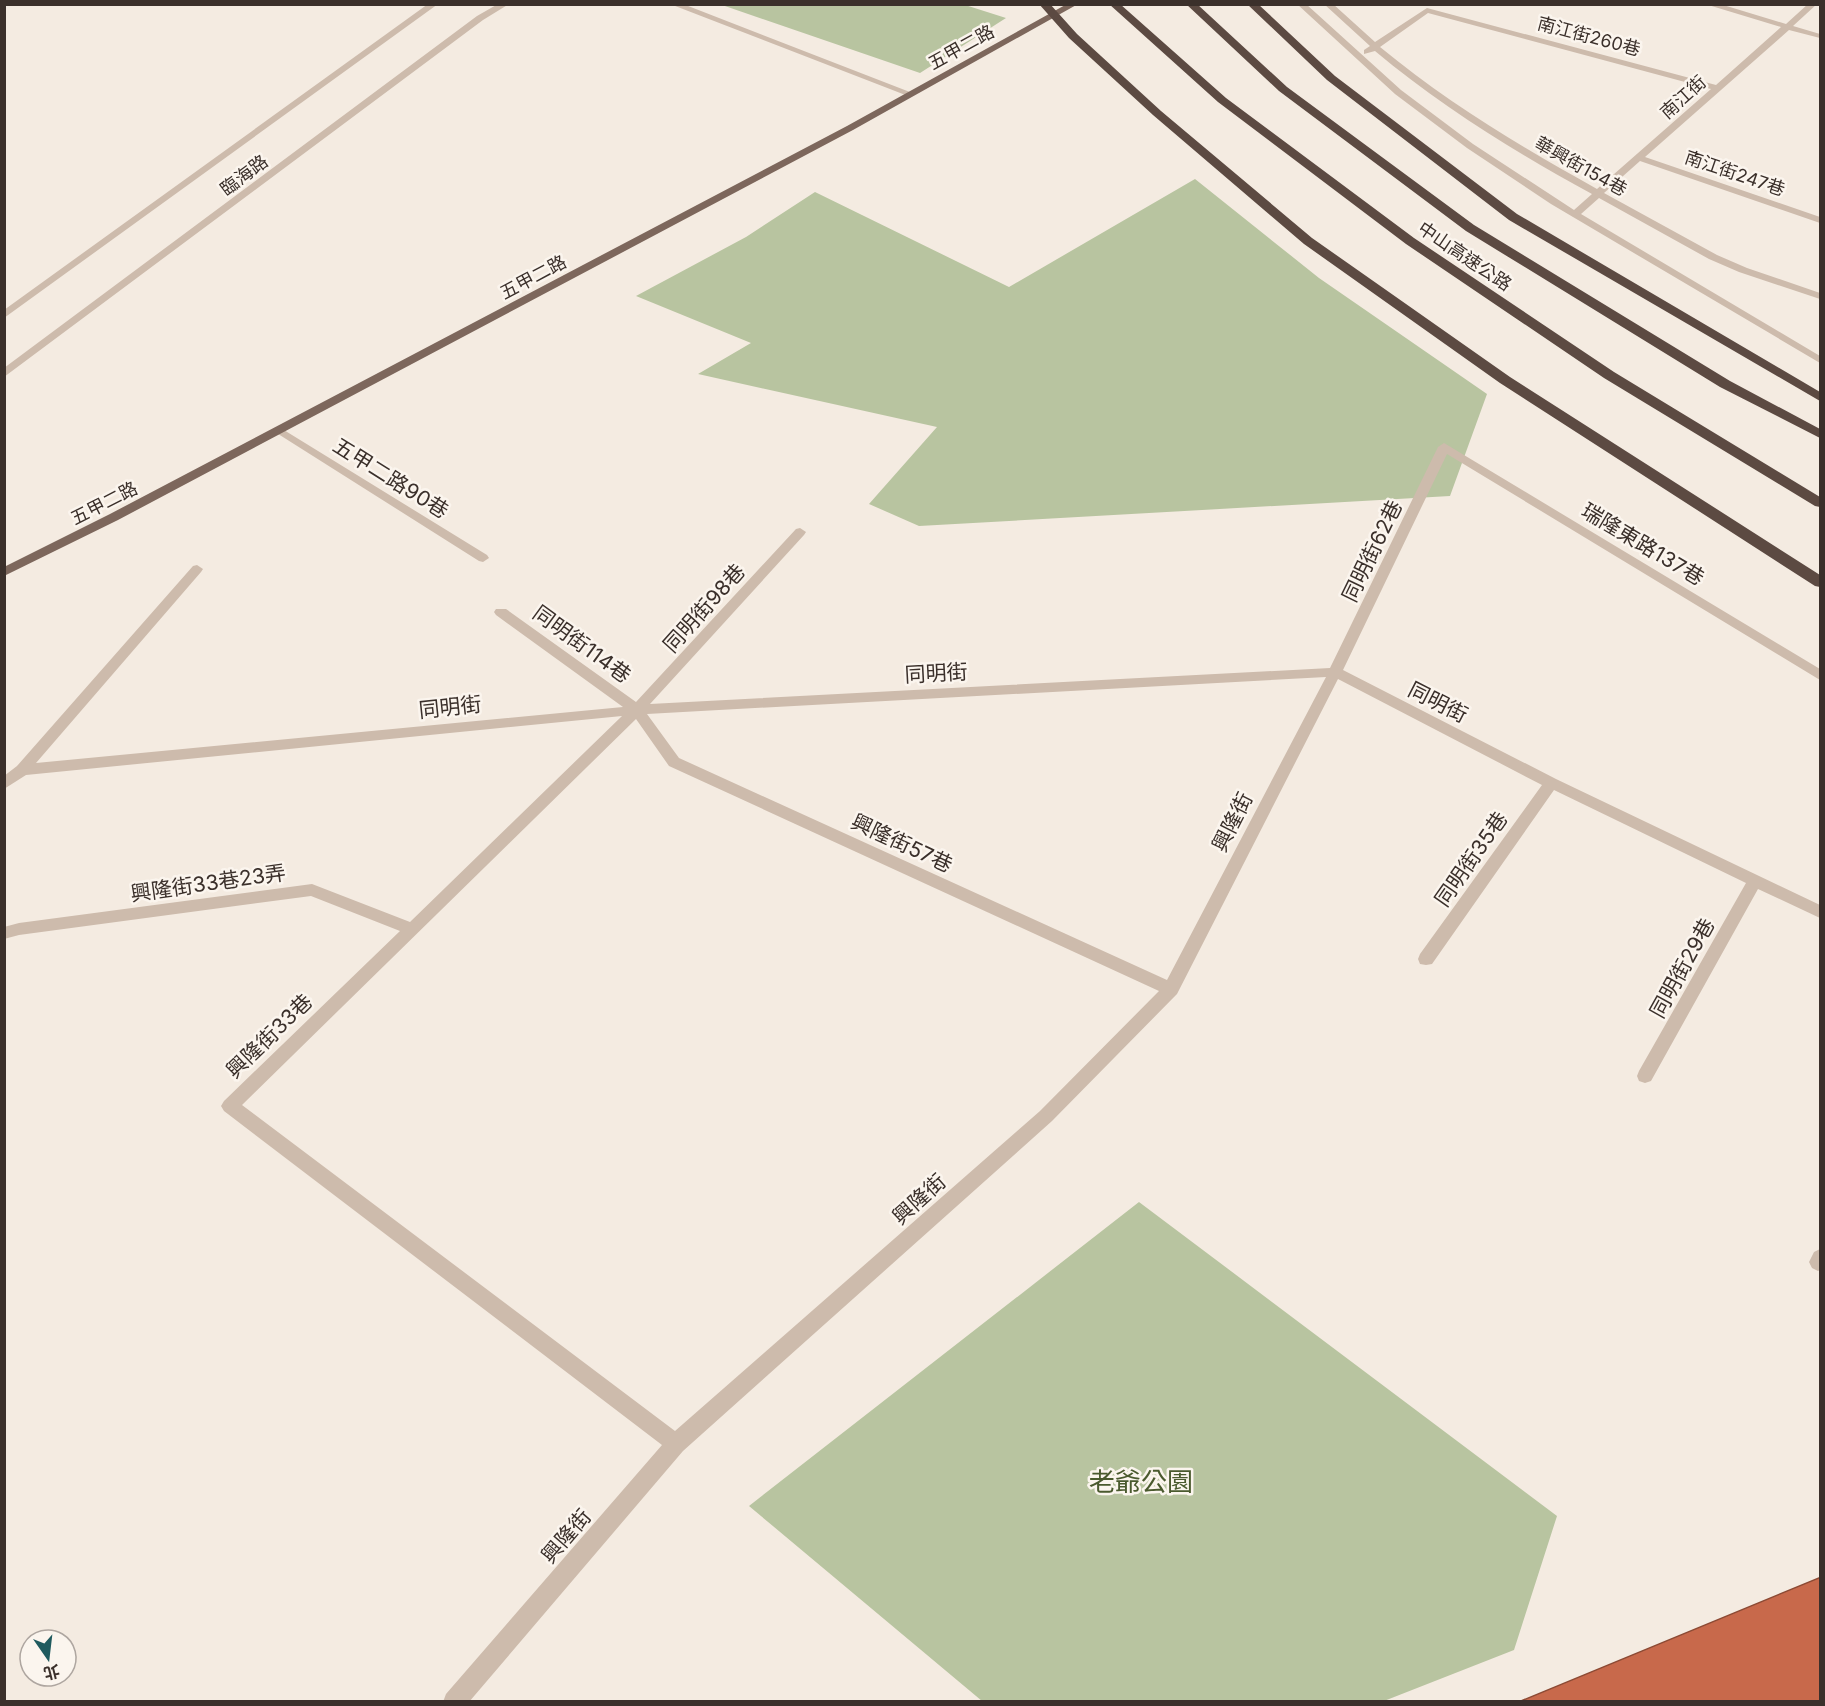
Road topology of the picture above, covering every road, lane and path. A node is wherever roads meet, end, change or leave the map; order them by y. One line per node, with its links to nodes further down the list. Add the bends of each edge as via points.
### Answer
1 (434, 4): 24 (street, 臨海路)
2 (505, 4): 26 (street, 臨海路, via 480,18)
3 (674, 4): 18 (street)
4 (1044, 4): 36 (highway, via 1157,113 1308,241 1505,380)
5 (1074, 4): 18 (main road, 五甲二路)
6 (1191, 4): 29 (highway, 中山高速公路, via 1283,89 1470,228 1725,384)
7 (1252, 4): 27 (highway, via 1330,78 1514,217)
8 (1301, 4): 16 (street)
9 (1328, 4): 15 (street, 華興街154巷)
10 (1709, 4): 13 (street)
11 (1813, 4): 13 (street, 南江街)
12 (1117, 7): 31 (highway, 中山高速公路, via 1222,100 1410,241 1609,375)
13 (1788, 27): 14 (street); 17 (street, 南江街)
14 (1821, 36)
15 (1376, 48): 16 (street, 南江街260巷); 17 (street, 南江街260巷, via 1427,10); 20 (street, 華興街154巷, via 1490,133)
16 (1358, 57): 21 (street, via 1470,146)
17 (1718, 88): 19 (street, 南江街)
18 (911, 94): 28 (main road, 五甲二路)
19 (1639, 158): 20 (street, 南江街); 22 (street, 南江街247巷)
20 (1598, 194): 21 (street, 南江街); 23 (street, 華興街154巷, via 1713,257)
21 (1575, 214): 25 (street)
22 (1821, 220)
23 (1821, 296)
24 (4, 315)
25 (1821, 360)
26 (4, 374)
27 (1821, 397)
28 (279, 430): 33 (street, 五甲二路90巷); 35 (main road, 五甲二路)
29 (1821, 434)
30 (1444, 447): 38 (street, 同明街62巷); 39 (street, 瑞隆東路137巷)
31 (1821, 503)
32 (800, 532): 40 (street, 同明街98巷)
33 (483, 558)
34 (197, 569): 41 (street)
35 (4, 572)
36 (1821, 582)
37 (501, 612): 40 (street, 同明街114巷)
38 (1335, 672): 40 (street, 同明街); 42 (street, 同明街); 49 (street, 興隆街)
39 (1821, 675)
40 (637, 710): 41 (street, 同明街); 46 (street, 興隆街33巷); 49 (street, 興隆街57巷, via 674,762)
41 (22, 770): 43 (street)
42 (1551, 783): 44 (street, 同明街); 48 (street, 同明街35巷)
43 (4, 784)
44 (1755, 881): 45 (street, 同明街); 50 (street, 同明街29巷)
45 (1821, 912)
46 (412, 929): 47 (street, 興隆街33巷23弄, via 312,890); 51 (street, 興隆街33巷, via 230,1106)
47 (4, 933)
48 (1426, 959)
49 (1171, 989): 51 (street, 興隆街, via 1047,1116)
50 (1645, 1076)
51 (676, 1444): 52 (street, 興隆街)
52 (454, 1701)

